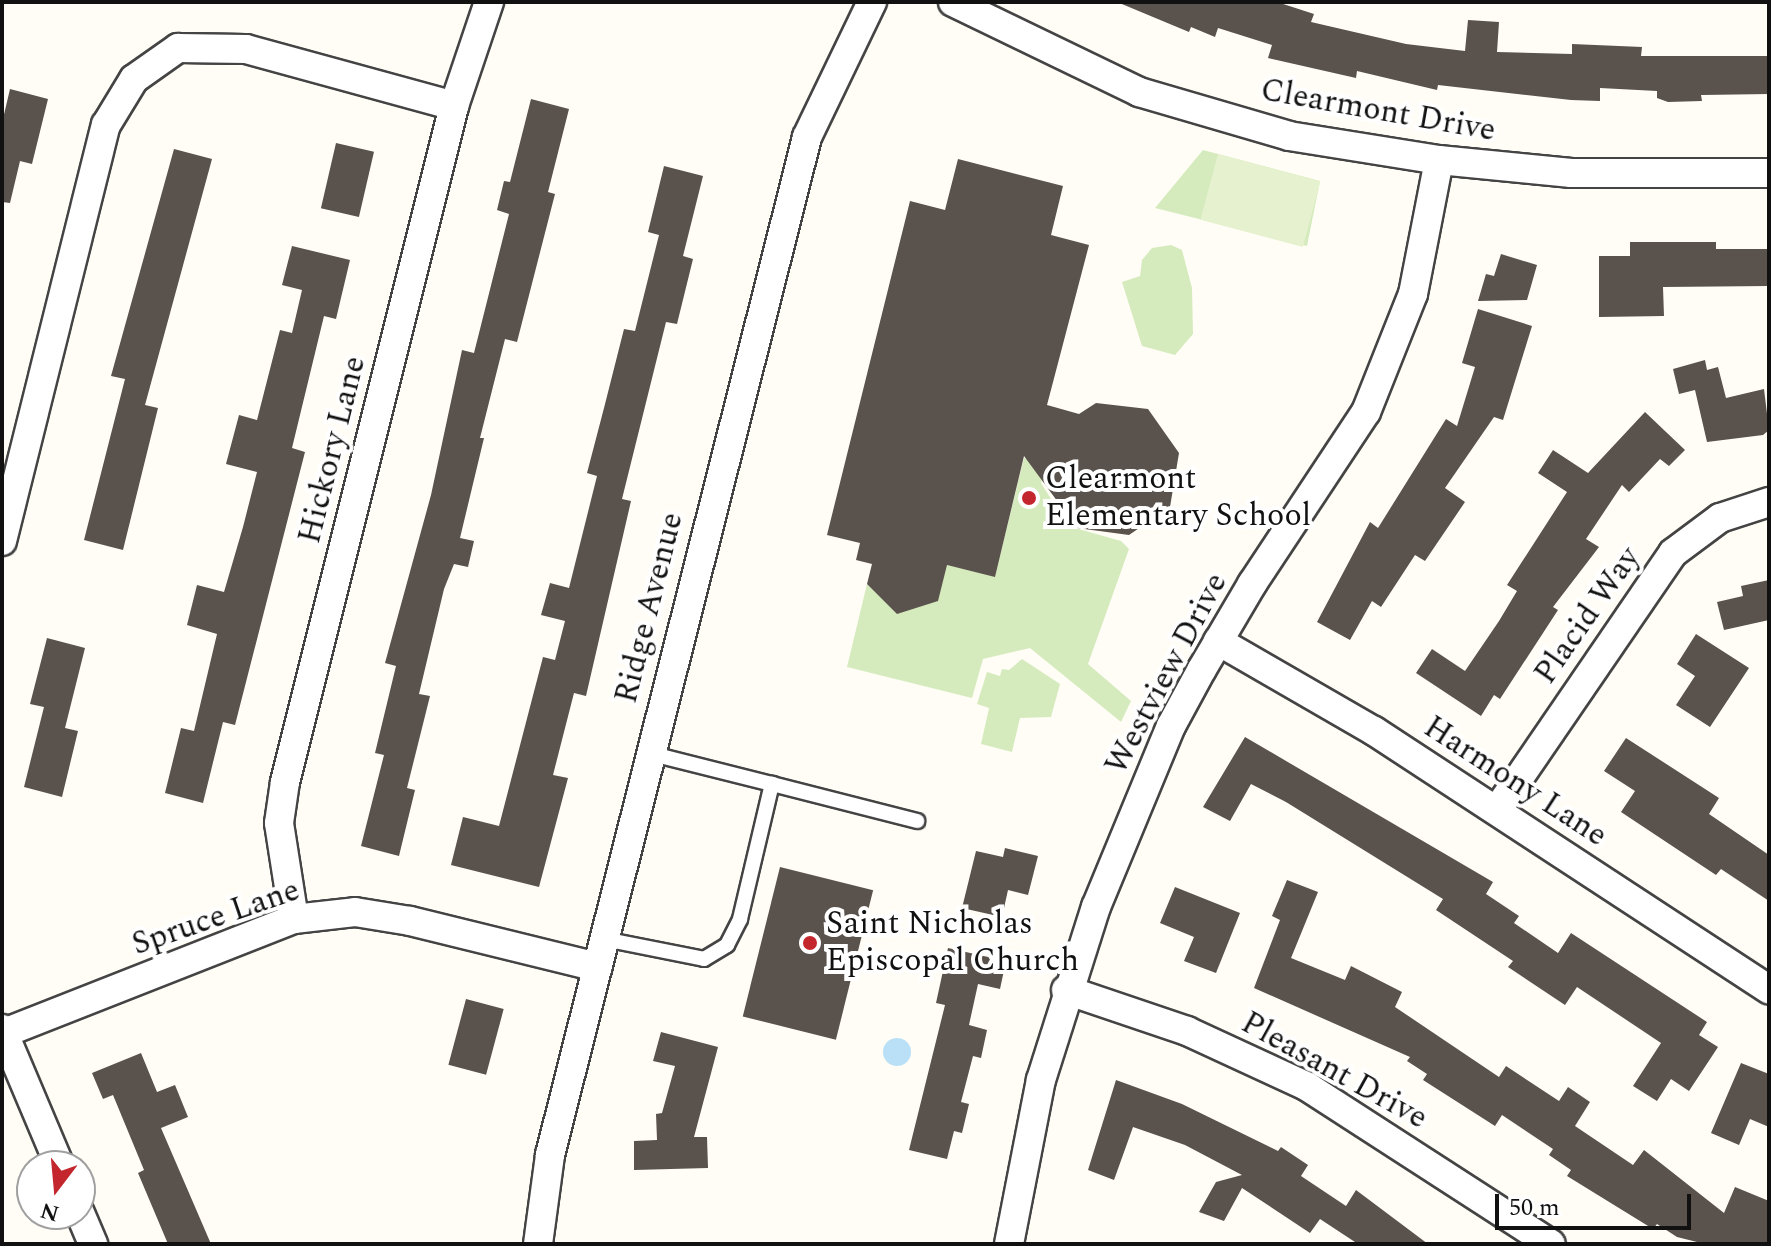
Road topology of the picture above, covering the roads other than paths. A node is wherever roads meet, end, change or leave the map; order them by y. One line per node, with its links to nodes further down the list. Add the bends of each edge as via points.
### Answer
1 (489, 2): 4 (street, Hickory Lane)
2 (872, 2): 10 (street, Ridge Avenue, via 807,137)
3 (953, 2): 5 (street, Clearmont Drive, via 1139,92 1289,136)
4 (454, 106): 8 (street, via 246,49 178,48 134,79 106,125); 14 (street, Hickory Lane, via 285,782 279,823)
5 (1439, 160): 6 (street, Clearmont Drive, via 1571,173); 9 (street, Westview Drive, via 1413,294 1393,354 1366,412)
6 (1769, 173)
7 (1769, 502): 12 (street, Placid Way, via 1720,518 1673,553)
8 (2, 541)
9 (1218, 641): 12 (street, Harmony Lane); 18 (street, Westview Drive, via 1171,726)
10 (649, 753): 11 (lane); 15 (street, Ridge Avenue)
11 (772, 784): 13 (lane); 15 (lane, via 740,919 719,953 688,960)
12 (1497, 810): 17 (street, Harmony Lane)
13 (917, 821)
14 (294, 919): 16 (street, Spruce Lane, via 355,912); 19 (street, Spruce Lane)
15 (604, 939): 16 (street, Ridge Avenue)
16 (597, 967): 21 (street, Ridge Avenue, via 550,1155)
17 (1769, 989)
18 (1066, 990): 22 (street, Westview Drive, via 1041,1080); 23 (street, Pleasant Drive, via 1187,1031 1308,1087)
19 (3, 1031): 20 (street)
20 (53, 1150)
21 (538, 1244)
22 (1009, 1244)
23 (1551, 1244)

